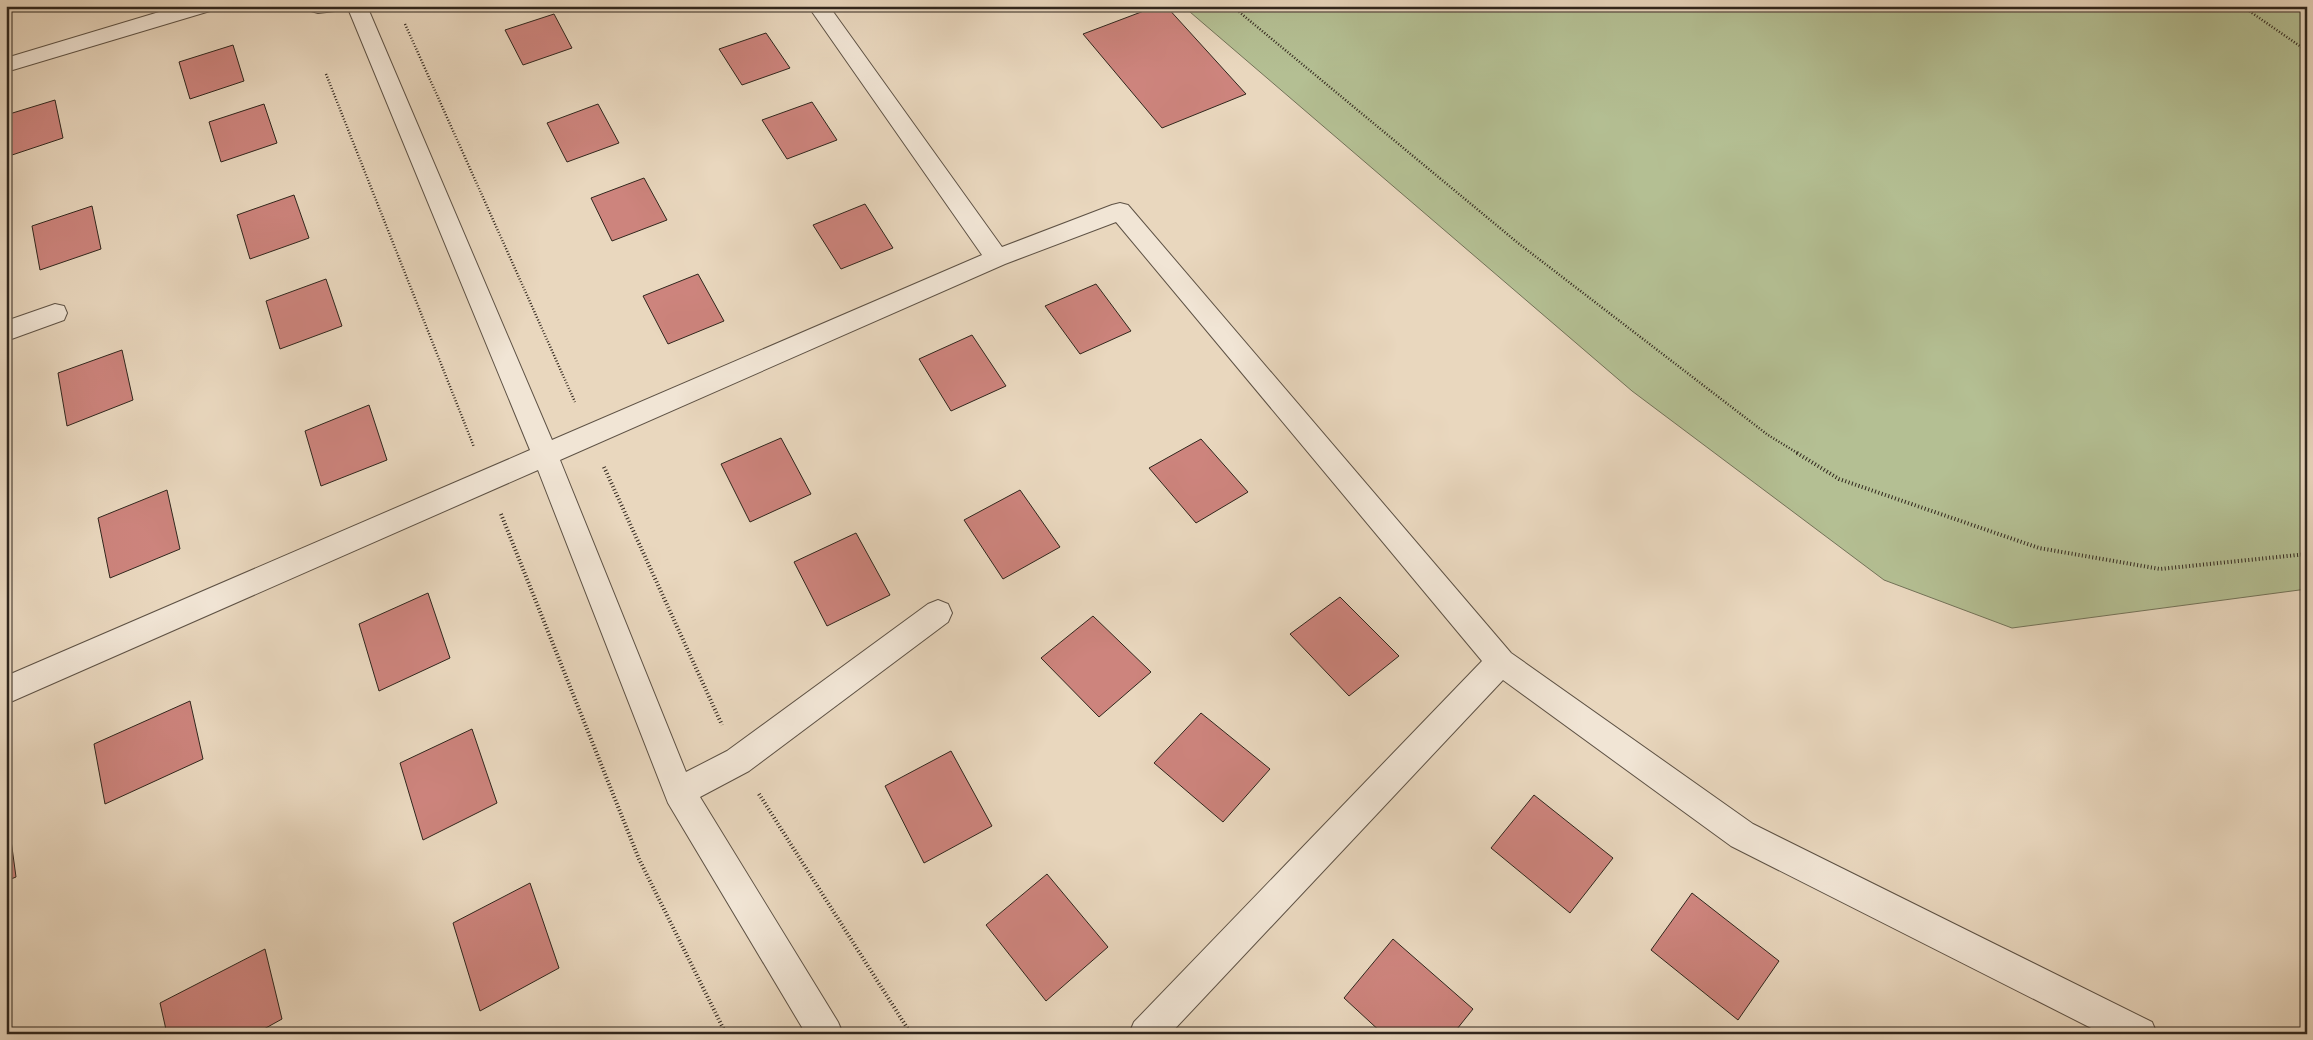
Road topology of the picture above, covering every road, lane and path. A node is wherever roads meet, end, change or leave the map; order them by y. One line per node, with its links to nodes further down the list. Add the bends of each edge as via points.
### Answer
1 (203, 6): 10 (street)
2 (318, 6): 3 (street)
3 (328, 6)
4 (357, 6): 16 (street)
5 (818, 6): 12 (street)
6 (1232, 6): 18 (path, via 1518,243 1768,435 1840,479 2040,548 2160,569)
7 (2242, 6): 9 (path)
8 (405, 24): 15 (path)
9 (2307, 51)
10 (6, 65)
11 (326, 74): 17 (path)
12 (997, 258): 15 (street); 20 (street, via 1120,210)
13 (55, 313): 14 (street)
14 (6, 330)
15 (590, 436): 16 (street); 22 (path)
16 (545, 455): 17 (street); 23 (street)
17 (488, 481): 21 (street); 25 (path, via 639,859)
18 (2307, 554)
19 (938, 613): 22 (street)
20 (1501, 662): 24 (street, via 1742,835); 28 (street)
21 (6, 690)
22 (738, 761): 23 (street); 27 (path)
23 (679, 792): 26 (street)
24 (2133, 1032)
25 (726, 1034)
26 (826, 1034)
27 (911, 1034)
28 (1146, 1034)

